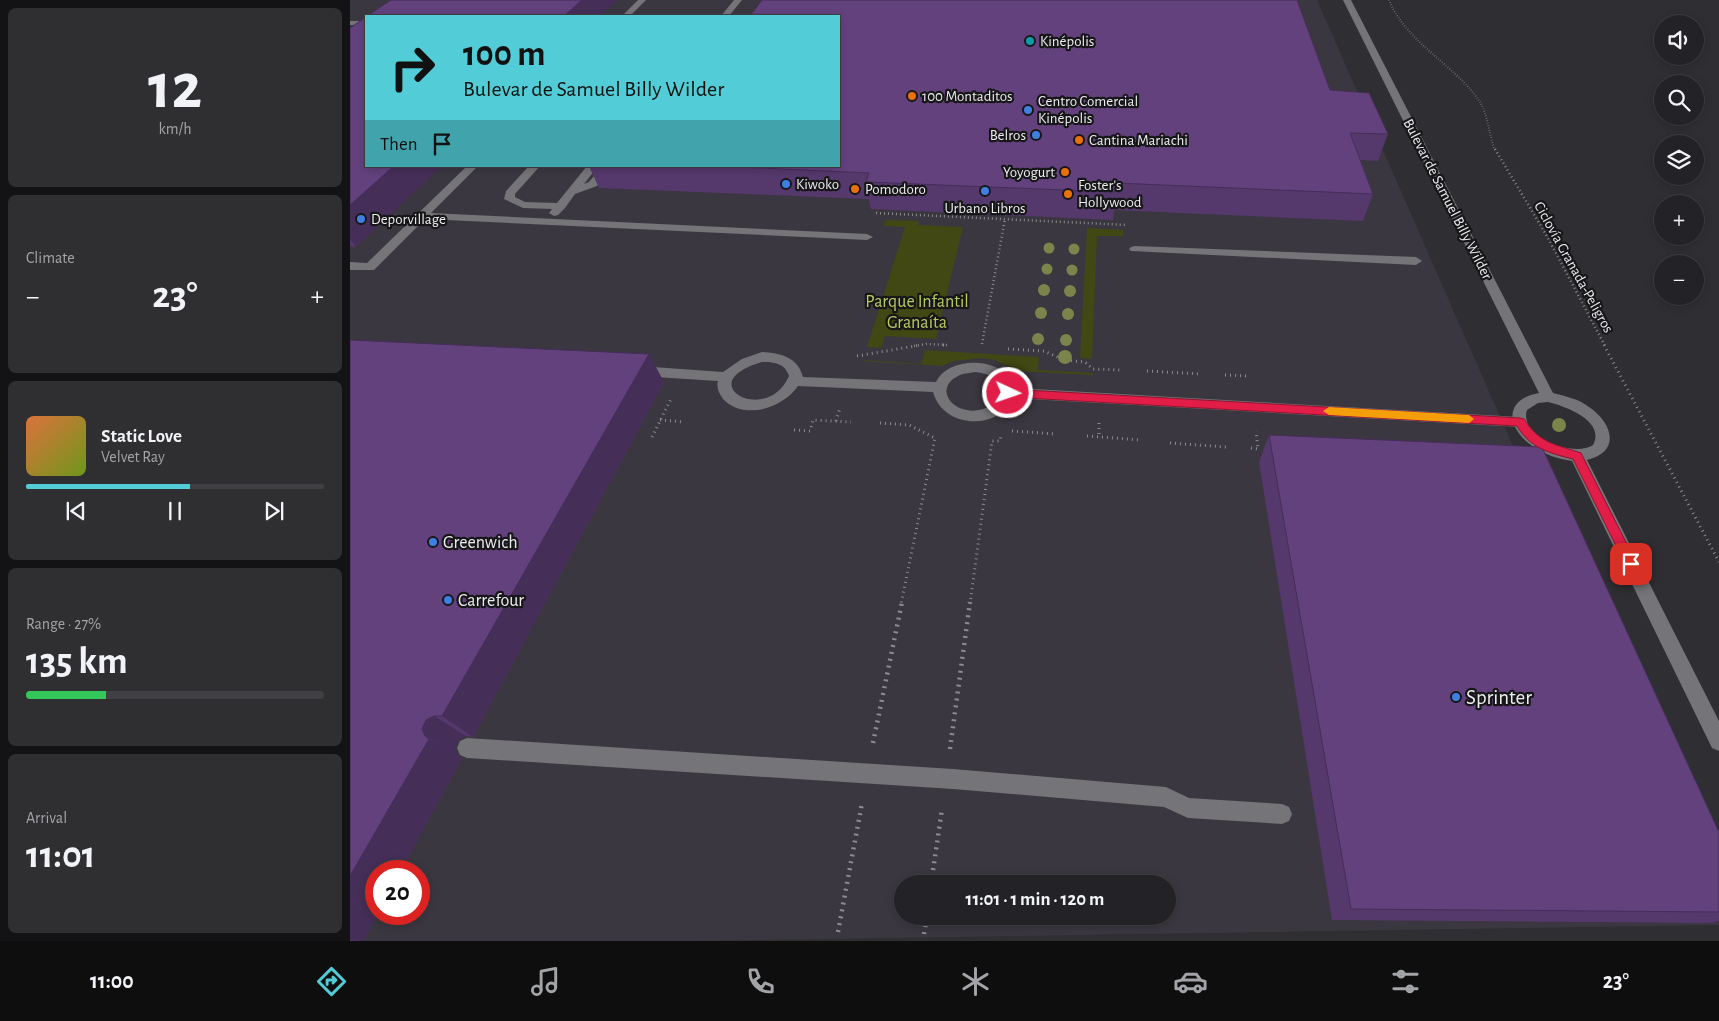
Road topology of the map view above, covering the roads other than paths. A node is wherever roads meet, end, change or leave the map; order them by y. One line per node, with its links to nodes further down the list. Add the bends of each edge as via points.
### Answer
1 (642, 0): 4 (street)
2 (738, 0): 5 (street)
3 (1347, 0): 27 (street, Bulevar de Samuel Billy Wilder)
4 (627, 15)
5 (726, 15)
6 (350, 23): 7 (street)
7 (365, 24)
8 (365, 25): 9 (street)
9 (358, 30)
10 (472, 167): 16 (street)
11 (534, 167): 15 (street, via 510,193 509,199 523,204)
12 (592, 167): 14 (street)
13 (607, 167): 14 (street, via 593,184)
14 (572, 192): 15 (street)
15 (561, 206): 17 (street)
16 (422, 216): 17 (street); 21 (street, via 370,267)
17 (547, 222): 18 (street)
18 (867, 237)
19 (1135, 249): 20 (street)
20 (1416, 261)
21 (350, 266)
22 (621, 371): 23 (street)
23 (727, 377): 24 (street, via 732,370 751,359 774,357 791,364 795,371); 24 (street, via 727,394 740,403 751,404 782,396)
24 (794, 381): 25 (street)
25 (940, 387): 26 (street, via 957,371 976,367 996,372 1003,378); 26 (street, via 939,396 948,410 969,417 995,410)
26 (1008, 393): 28 (street)
27 (1548, 397): 28 (street, via 1527,401 1520,407); 29 (street, via 1569,403 1589,414 1604,433 1604,442 1599,450)
28 (1520, 422): 29 (street, via 1536,442)
29 (1577, 456): 30 (street)
30 (1719, 741)
31 (467, 748): 32 (street, via 953,779 1166,797 1188,808)
32 (1282, 814)

